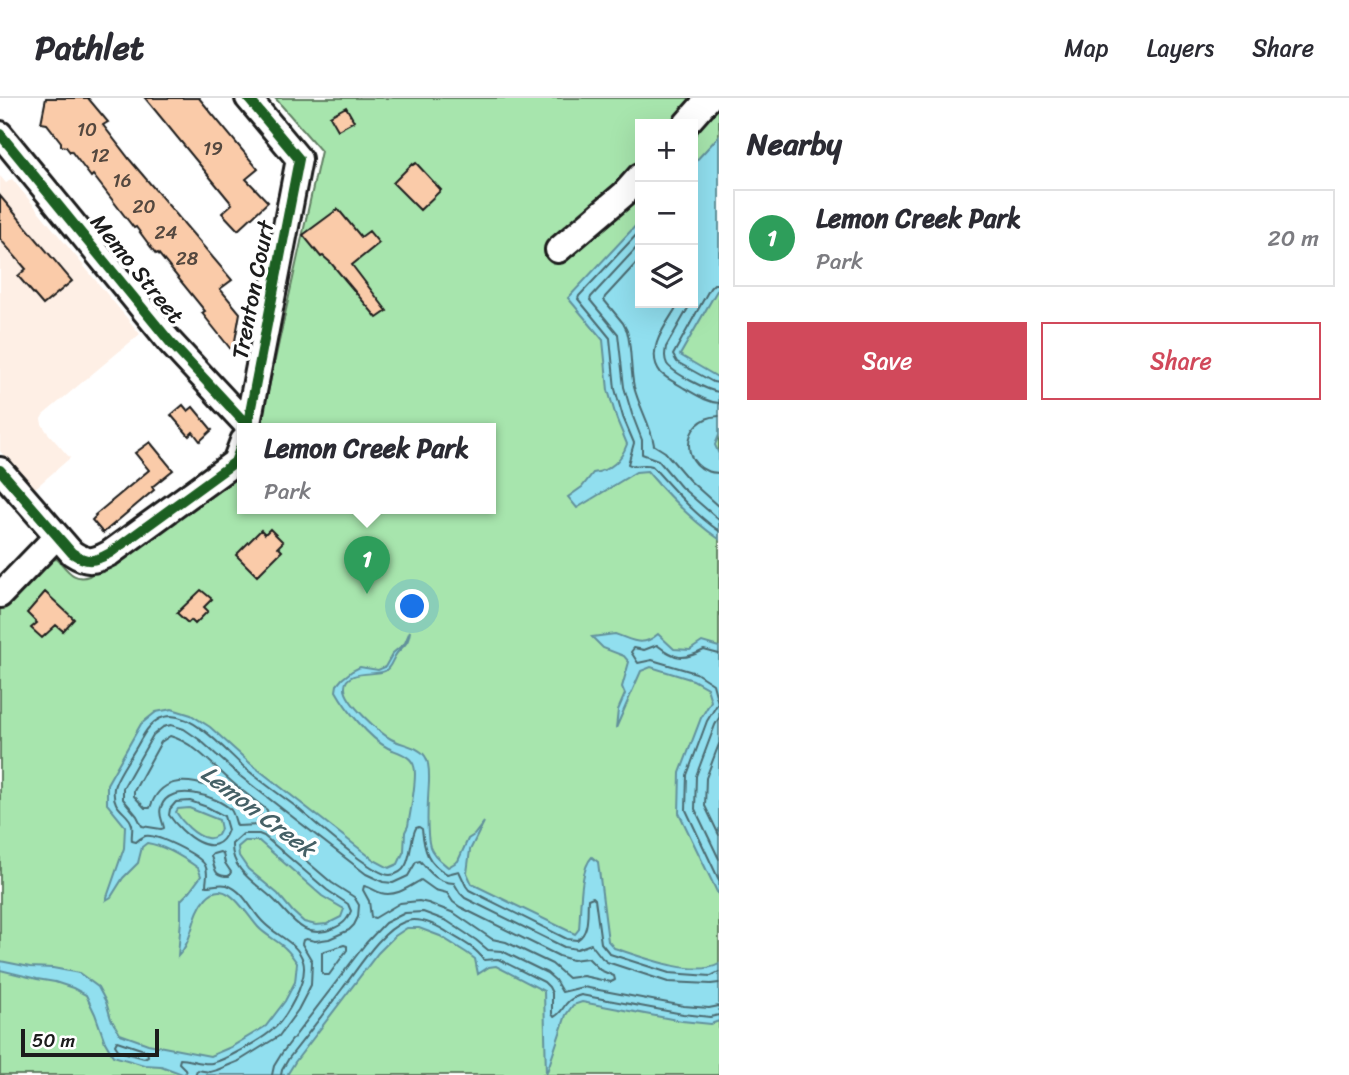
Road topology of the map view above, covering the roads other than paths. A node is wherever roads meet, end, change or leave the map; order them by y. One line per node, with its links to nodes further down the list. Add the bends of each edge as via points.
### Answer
1 (248, 98): 8 (street, Trenton Court, via 299,159)
2 (709, 98): 3 (street)
3 (690, 119)
4 (0, 134): 7 (street, Memo Street)
5 (635, 182): 6 (street)
6 (558, 250)
7 (239, 423)
8 (248, 423)
9 (237, 456): 11 (street, Trenton Court, via 101,558 81,559)
10 (0, 470): 11 (street)
11 (57, 536): 12 (street)
12 (0, 595)

